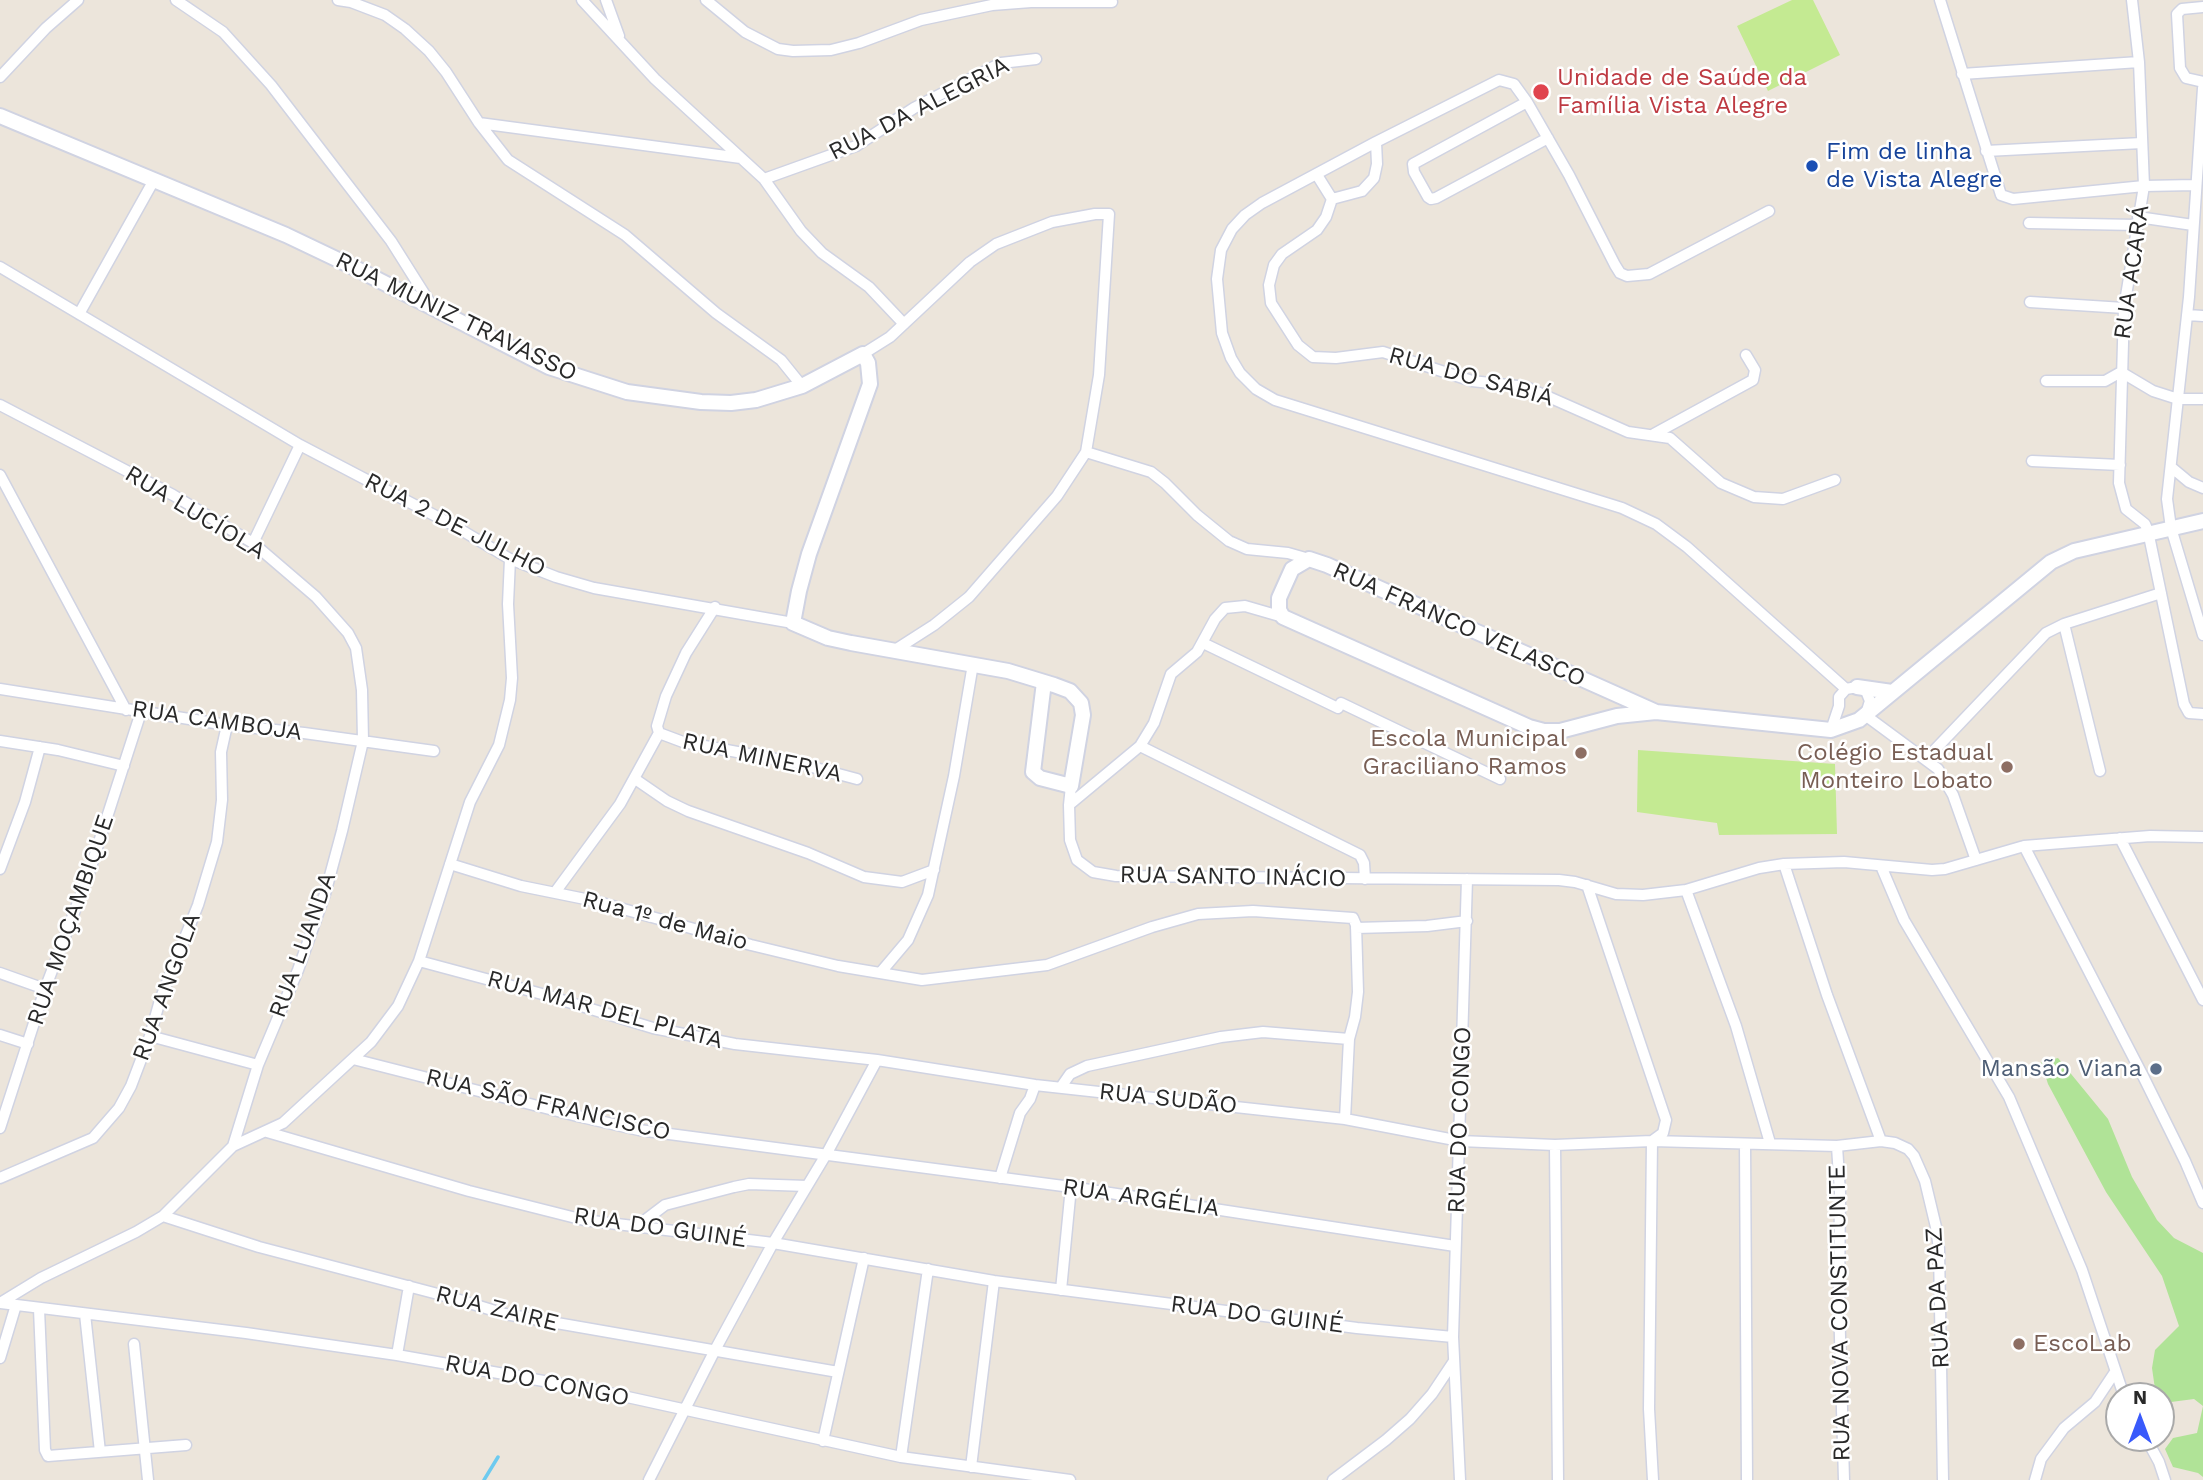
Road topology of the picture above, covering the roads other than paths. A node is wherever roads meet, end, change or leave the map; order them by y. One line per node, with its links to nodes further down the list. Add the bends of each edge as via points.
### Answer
1 (78, 0): 15 (street)
2 (176, 0): 40 (street, via 223,32 271,85 391,241)
3 (338, 0): 20 (street, via 385,15 429,51)
4 (582, 0): 11 (street)
5 (606, 0): 11 (street)
6 (706, 0): 9 (street, via 745,32 778,49 793,51 831,50 921,20 992,5)
7 (1940, 0): 14 (street)
8 (2132, 0): 13 (street, RUA ACARÁ)
9 (1112, 2)
10 (2201, 7): 16 (street, via 2178,10 2177,32 2183,75)
11 (622, 43): 25 (street)
12 (1036, 59): 27 (street, RUA DA ALEGRIA, via 1001,63 914,108 856,146)
13 (2138, 62): 14 (street); 23 (street, RUA ACARÁ)
14 (1962, 74): 24 (street)
15 (0, 77)
16 (2203, 82)
17 (2203, 88): 29 (street)
18 (1527, 102): 21 (street); 21 (street, via 1413,164 1413,172 1428,197 1436,198); 22 (street, via 1507,81 1492,82)
19 (0, 116): 28 (street, RUA MUNIZ TRAVASSO)
20 (479, 123): 25 (street); 49 (street, via 508,160 625,235 716,313 781,359)
21 (1548, 138): 32 (street, via 1615,265 1628,276 1649,274)
22 (1376, 142): 26 (street); 31 (street, via 1376,171 1368,186 1354,195)
23 (2142, 143): 24 (street); 30 (street, RUA ACARÁ)
24 (1986, 151): 30 (street, via 1997,190 2006,198)
25 (741, 159): 27 (street)
26 (1317, 175): 31 (street); 79 (street, via 1245,215 1221,250 1217,279 1222,333 1240,373 1256,389 1275,400 1622,508 1656,524)
27 (764, 179): 44 (street, via 814,245 869,287)
28 (154, 180): 40 (street, RUA MUNIZ TRAVASSO, via 286,235); 41 (street)
29 (2195, 185): 30 (street); 35 (street)
30 (2144, 186): 33 (street, RUA ACARÁ)
31 (1332, 199): 53 (street, RUA DO SABIÁ, via 1317,230 1282,254 1270,274 1271,303 1304,350 1322,358 1382,352 1401,356 1472,382 1526,387 1628,432)
32 (1769, 211)
33 (2137, 221): 34 (street); 35 (street); 39 (street, RUA ACARÁ)
34 (2029, 223)
35 (2193, 225): 36 (street)
36 (2198, 240): 42 (street)
37 (0, 267): 41 (street, RUA 2 DE JULHO)
38 (2030, 302): 39 (street)
39 (2124, 307): 47 (street, RUA ACARÁ)
40 (433, 308): 49 (street, RUA MUNIZ TRAVASSO, via 549,367 627,392 669,400 731,403)
41 (79, 314): 54 (street, RUA 2 DE JULHO)
42 (2188, 315): 43 (street); 50 (street)
43 (2203, 316)
44 (904, 324): 45 (street, RUA MUNIZ TRAVASSO); 55 (street, RUA MUNIZ TRAVASSO, via 976,257 1008,237 1052,222 1109,214 1099,375)
45 (863, 354): 49 (street, RUA MUNIZ TRAVASSO); 71 (street, via 870,384 809,554)
46 (1746, 355): 53 (street, via 1755,370 1753,380)
47 (2121, 372): 48 (street, via 2105,381); 50 (street); 57 (street, RUA ACARÁ)
48 (2046, 381)
49 (802, 386)
50 (2178, 399): 51 (street); 58 (street)
51 (2203, 400)
52 (0, 405): 65 (street, RUA LUCÍOLA, via 173,495)
53 (1654, 434): 60 (street, RUA DO SABIÁ, via 1670,438 1721,483 1754,498 1783,499)
54 (300, 445): 65 (street); 66 (street, RUA 2 DE JULHO)
55 (1086, 452): 67 (street, via 1151,472 1230,541 1247,549); 75 (street, via 1057,496 969,597)
56 (2032, 461): 57 (street)
57 (2120, 465): 64 (street, RUA ACARÁ, via 2122,501)
58 (2171, 467): 61 (street); 63 (street, via 2167,499)
59 (0, 475): 83 (street)
60 (1835, 480)
61 (2203, 488)
62 (2203, 521): 63 (street, RUA FRANCO VELASCO)
63 (2171, 528): 64 (street, RUA FRANCO VELASCO); 73 (street)
64 (2148, 533): 68 (street); 80 (street, RUA FRANCO VELASCO, via 2074,551 2051,562)
65 (253, 543): 92 (street, RUA LUCÍOLA, via 316,597 348,633 360,668)
66 (510, 559): 69 (street, RUA 2 DE JULHO, via 594,588); 108 (street, via 510,700 494,759 474,793)
67 (1309, 559): 70 (street, RUA FRANCO VELASCO, via 1292,569 1287,578 1278,604); 85 (street, RUA FRANCO VELASCO)
68 (2161, 593): 72 (street); 86 (street, via 2183,704 2189,713)
69 (715, 607): 71 (street, RUA 2 DE JULHO); 90 (street, via 666,696 657,726)
70 (1283, 617): 74 (street, via 1245,606 1225,608); 85 (street, RUA FRANCO VELASCO, via 1544,731)
71 (793, 623): 75 (street, RUA 2 DE JULHO, via 828,638)
72 (2064, 624): 96 (street, via 2046,633 2020,658); 98 (street)
73 (2202, 629)
74 (1203, 643): 93 (street, via 1171,674 1154,723); 101 (street)
75 (895, 650): 76 (street, RUA 2 DE JULHO)
76 (973, 664): 77 (street, RUA 2 DE JULHO); 112 (street)
77 (1044, 682): 81 (street, RUA 2 DE JULHO); 102 (street, via 1033,772)
78 (0, 688): 83 (street, RUA CAMBOJA)
79 (1851, 688): 80 (street); 82 (street, via 1839,697); 87 (street, via 1862,688 1869,696)
80 (1892, 692): 87 (street, RUA FRANCO VELASCO)
81 (1075, 696): 102 (street, RUA SANTO INÁCIO, via 1083,715)
82 (1839, 706): 87 (street, via 1850,717); 89 (street)
83 (126, 710): 84 (street, RUA CAMBOJA)
84 (141, 712): 88 (street, RUA CAMBOJA); 97 (street, RUA MOÇAMBIQUE)
85 (1656, 712): 89 (street, RUA FRANCO VELASCO)
86 (2203, 714)
87 (1865, 715): 89 (street, RUA FRANCO VELASCO); 96 (street)
88 (227, 725): 92 (street, RUA CAMBOJA); 126 (street, RUA ANGOLA, via 221,752 217,842)
89 (1830, 730)
90 (663, 736): 99 (street); 100 (street, RUA MINERVA)
91 (0, 741): 94 (street)
92 (363, 741): 95 (street, RUA CAMBOJA); 131 (street, RUA LUANDA, via 325,894)
93 (1140, 746): 103 (street); 113 (street, RUA SANTO INÁCIO, via 1360,855)
94 (40, 747): 97 (street); 111 (street)
95 (434, 751)
96 (1926, 759): 107 (street, via 1946,781)
97 (124, 766): 123 (street, RUA MOÇAMBIQUE)
98 (2100, 771)
99 (635, 779): 112 (street, via 688,811 864,877 902,882); 117 (street)
100 (857, 779)
101 (1500, 779)
102 (1071, 786): 103 (street, RUA SANTO INÁCIO)
103 (1069, 806): 113 (street, RUA SANTO INÁCIO, via 1073,852 1084,867 1103,875)
104 (2203, 837): 105 (street, RUA SANTO INÁCIO)
105 (2120, 838): 106 (street, RUA SANTO INÁCIO); 124 (street)
106 (2024, 846): 107 (street, RUA SANTO INÁCIO); 152 (street)
107 (1976, 860): 110 (street, RUA SANTO INÁCIO, via 1932,870)
108 (450, 864): 117 (street, Rua 1º de Maio, via 521,886); 120 (street)
109 (1784, 864): 110 (street, RUA SANTO INÁCIO); 116 (street, RUA SANTO INÁCIO); 141 (street)
110 (1881, 866): 173 (street, via 1904,920 2009,1097 2081,1270)
111 (0, 869)
112 (934, 870): 121 (street, via 915,927)
113 (1365, 879): 114 (street, RUA SANTO INÁCIO)
114 (1467, 879): 115 (street, RUA SANTO INÁCIO, via 1559,880); 118 (street, RUA DO CONGO)
115 (1587, 885): 116 (street, RUA SANTO INÁCIO, via 1630,895); 140 (street, via 1667,1120 1663,1133)
116 (1686, 890): 142 (street, via 1737,1026)
117 (555, 891): 121 (street, Rua 1º de Maio, via 751,945 838,966)
118 (1467, 922): 119 (street); 139 (street, RUA DO CONGO)
119 (1356, 928): 121 (street, Rua 1º de Maio, via 1355,920 1348,918 1253,911 1198,914 1038,968 922,980); 127 (street, via 1358,992)
120 (419, 961): 129 (street, via 398,1006); 130 (street, RUA MAR DEL PLATA, via 673,1033)
121 (881, 971)
122 (0, 973): 123 (street)
123 (45, 989): 128 (street, RUA MOÇAMBIQUE)
124 (2203, 1000)
125 (0, 1035): 128 (street)
126 (150, 1036): 131 (street); 148 (street, RUA ANGOLA, via 119,1108 93,1138)
127 (1349, 1039): 133 (street, via 1263,1032 1221,1037 1087,1066 1070,1074); 136 (street)
128 (28, 1044): 135 (street, RUA MOÇAMBIQUE)
129 (354, 1059): 138 (street); 147 (street, RUA SÃO FRANCISCO, via 639,1130)
130 (877, 1060): 132 (street, RUA SUDÃO); 147 (street)
131 (258, 1065): 145 (street, RUA LUANDA)
132 (1035, 1085): 133 (street, RUA SUDÃO); 149 (street, via 1020,1113)
133 (1061, 1087): 136 (street, RUA SUDÃO)
134 (0, 1088): 135 (street)
135 (13, 1092): 137 (street, RUA MOÇAMBIQUE)
136 (1345, 1119): 139 (street, RUA SUDÃO)
137 (0, 1128)
138 (267, 1132): 145 (street); 154 (street, RUA DO GUINÉ, via 481,1195 584,1220)
139 (1460, 1141): 144 (street, RUA SUDÃO); 156 (street, RUA DO CONGO)
140 (1651, 1142): 143 (street, RUA SUDÃO); 144 (street, RUA SUDÃO); 190 (street, via 1649,1409)
141 (1881, 1142): 146 (street, RUA SUDÃO); 193 (street, RUA DA PAZ, via 1895,1143 1914,1156 1936,1227)
142 (1770, 1143): 143 (street, RUA SUDÃO); 146 (street, RUA SUDÃO)
143 (1745, 1144): 191 (street)
144 (1555, 1145): 189 (street)
145 (233, 1146): 153 (street)
146 (1837, 1146): 192 (street, RUA NOVA CONSTITUNTE)
147 (827, 1153): 149 (street, RUA ARGÉLIA); 150 (street)
148 (0, 1178)
149 (1000, 1178): 151 (street, RUA ARGÉLIA)
150 (807, 1186): 154 (street, via 734,1187 666,1205); 155 (street)
151 (1071, 1187): 156 (street, RUA ARGÉLIA); 161 (street)
152 (2202, 1196)
153 (163, 1216): 160 (street, RUA ZAIRE); 162 (street)
154 (636, 1227): 155 (street, RUA DO GUINÉ)
155 (773, 1243): 157 (street, RUA DO GUINÉ); 168 (street)
156 (1455, 1246): 166 (street, RUA DO CONGO)
157 (864, 1258): 158 (street, RUA DO GUINÉ); 172 (street)
158 (928, 1269): 159 (street, RUA DO GUINÉ); 181 (street)
159 (994, 1281): 161 (street, RUA DO GUINÉ); 182 (street)
160 (408, 1286): 168 (street, RUA ZAIRE, via 552,1324); 169 (street)
161 (1061, 1290): 166 (street, RUA DO GUINÉ)
162 (0, 1303): 163 (street, RUA DO CONGO)
163 (16, 1305): 164 (street, RUA DO CONGO); 170 (street)
164 (39, 1308): 165 (street, RUA DO CONGO); 179 (street, via 45,1450 48,1456)
165 (85, 1314): 169 (street, RUA DO CONGO); 179 (street)
166 (1453, 1337): 171 (street, RUA DO CONGO)
167 (134, 1344): 178 (street)
168 (715, 1350): 172 (street, RUA ZAIRE); 175 (street)
169 (397, 1355): 175 (street, RUA DO CONGO)
170 (0, 1358)
171 (1454, 1361): 183 (street, via 1410,1419); 188 (street, RUA DO CONGO)
172 (838, 1372): 176 (street)
173 (2115, 1372): 174 (street); 194 (street, via 2095,1402 2064,1428 2041,1459)
174 (2119, 1382)
175 (683, 1410): 176 (street, RUA DO CONGO); 185 (street)
176 (823, 1441): 181 (street, RUA DO CONGO)
177 (186, 1445): 178 (street)
178 (144, 1449): 179 (street); 184 (street)
179 (100, 1452)
180 (2152, 1452): 195 (street)
181 (901, 1457): 182 (street, RUA DO CONGO)
182 (971, 1467): 186 (street, RUA DO CONGO)
183 (1348, 1476): 187 (street)
184 (148, 1480)
185 (649, 1480)
186 (1070, 1480)
187 (1334, 1480)
188 (1460, 1480)
189 (1558, 1480)
190 (1653, 1480)
191 (1747, 1480)
192 (1843, 1480)
193 (1943, 1480)
194 (2035, 1480)
195 (2165, 1480)

